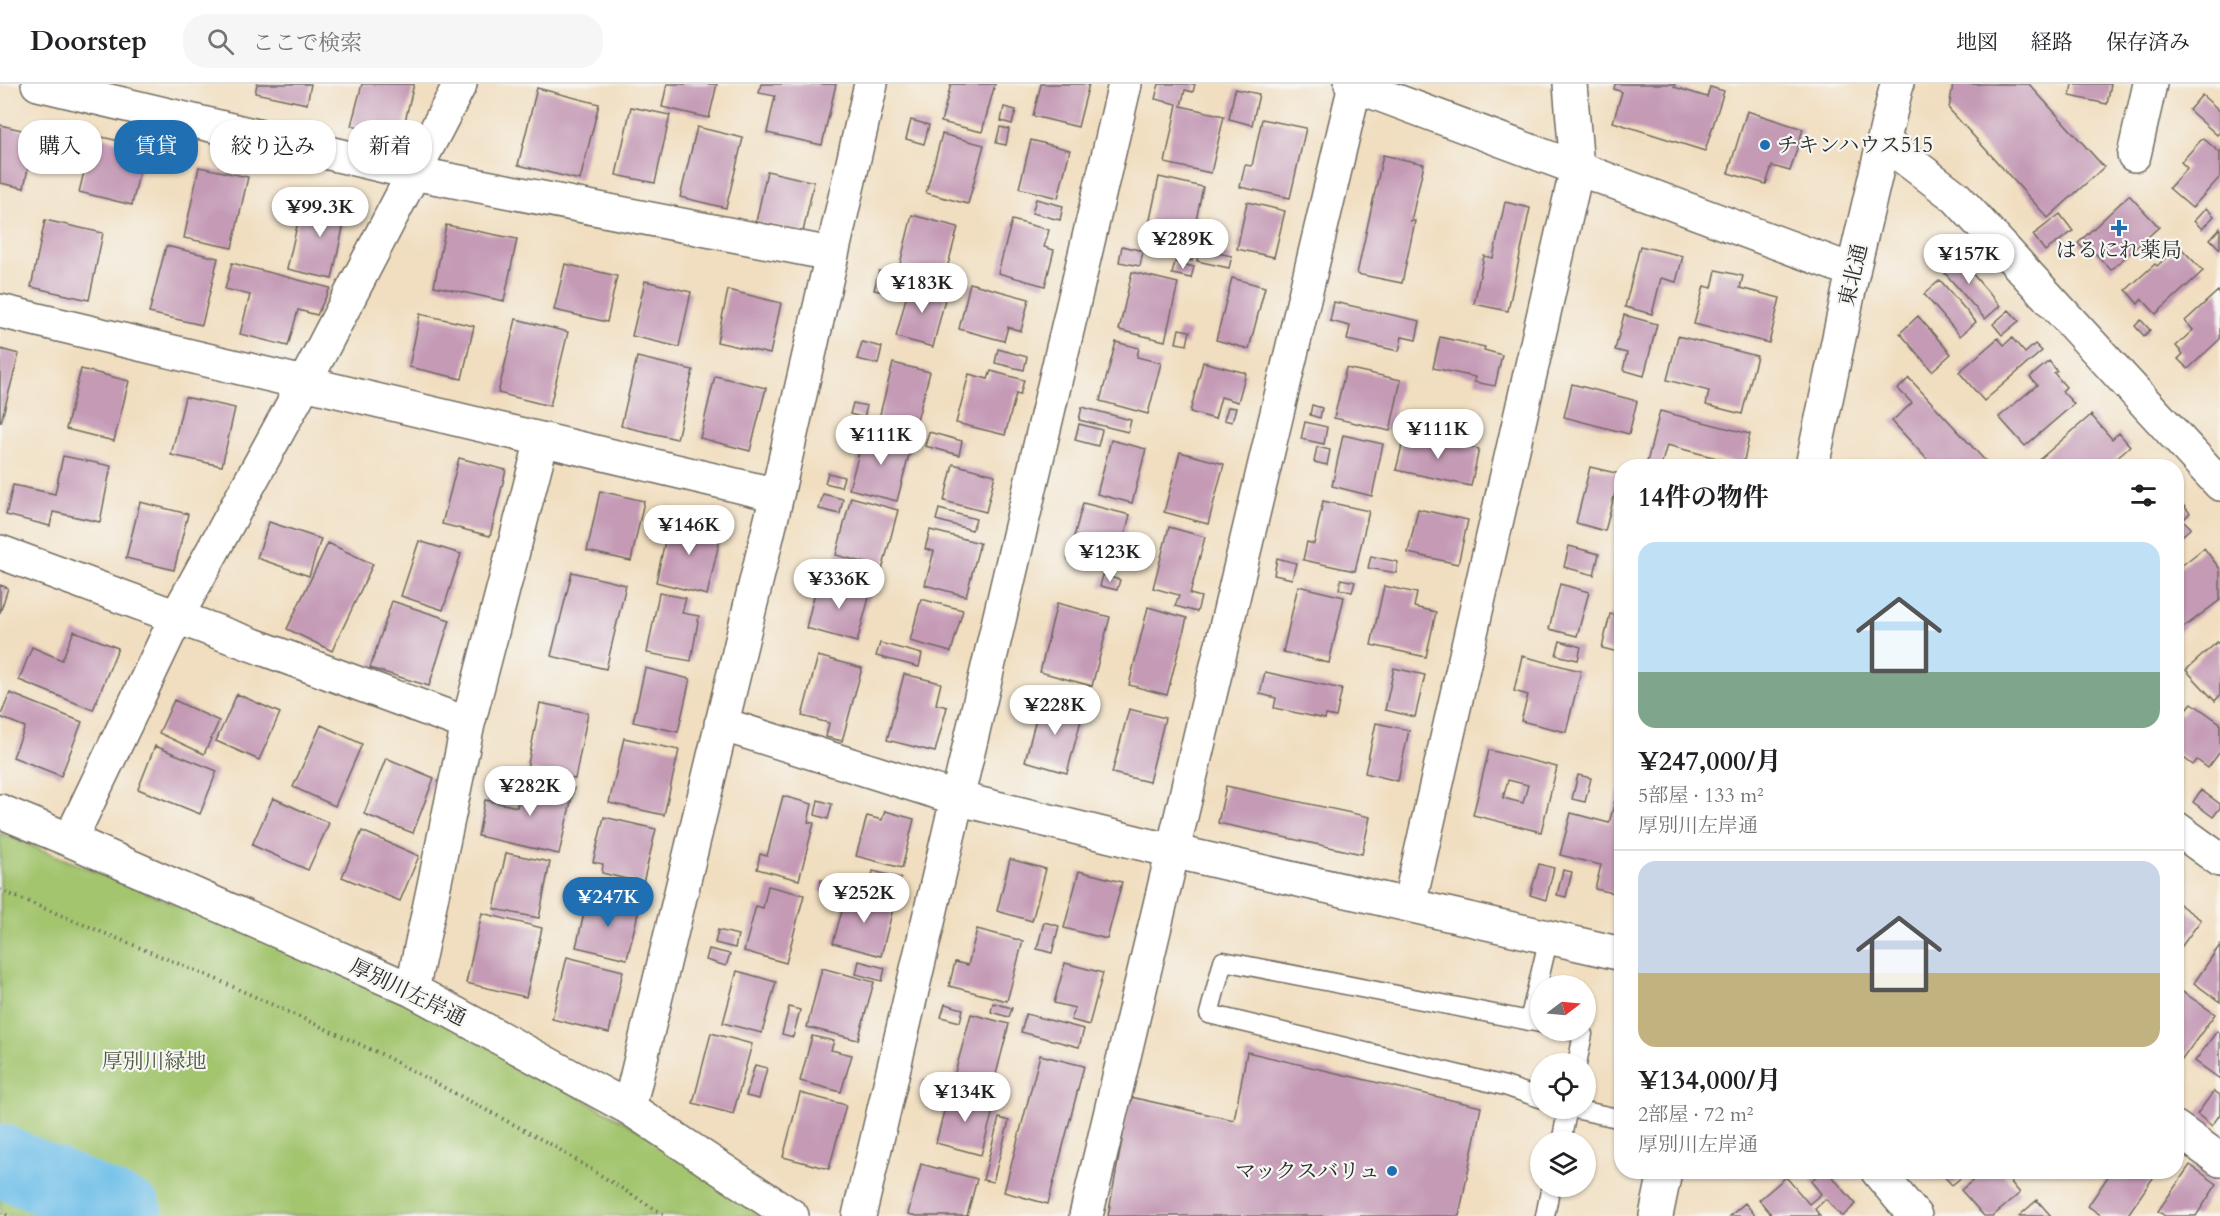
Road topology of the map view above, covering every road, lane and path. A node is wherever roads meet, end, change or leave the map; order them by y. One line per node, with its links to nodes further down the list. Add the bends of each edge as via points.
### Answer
1 (38, 84): 12 (street)
2 (460, 84): 9 (street)
3 (871, 84): 16 (street)
4 (1125, 84): 28 (street)
5 (1570, 84): 13 (street)
6 (1897, 84): 10 (street, 東北通)
7 (2150, 84): 11 (street)
8 (1353, 85): 13 (street); 32 (street)
9 (432, 137)
10 (1885, 143): 17 (street, 東北通); 22 (street, via 1956,197)
11 (2134, 155)
12 (348, 158)
13 (1577, 168): 17 (street); 35 (street)
14 (412, 174): 19 (street)
15 (418, 174): 16 (street)
16 (831, 254): 23 (street)
17 (1853, 271): 21 (street, 東北通)
18 (0, 311): 19 (street)
19 (305, 382): 20 (street); 25 (street)
20 (542, 440): 23 (street); 26 (street)
21 (1813, 459)
22 (2220, 484)
23 (777, 495): 27 (street)
24 (0, 552): 25 (street)
25 (177, 616): 26 (street); 31 (street)
26 (468, 724): 39 (street)
27 (721, 724): 28 (street); 42 (street)
28 (956, 798): 32 (street); 54 (street)
29 (0, 811): 31 (street, 厚別川左岸通)
30 (2184, 834): 33 (street)
31 (70, 840): 39 (street, 厚別川左岸通)
32 (1172, 851): 35 (street); 55 (street)
33 (2220, 860)
34 (0, 890): 52 (path, via 218,980 381,1054 552,1145)
35 (1409, 905): 36 (street)
36 (1549, 937): 37 (street); 38 (lane)
37 (1614, 952)
38 (1543, 975)
39 (412, 990): 42 (street, 厚別川左岸通)
40 (1530, 1021): 41 (lane, via 1223,961 1209,1014)
41 (1530, 1095)
42 (629, 1108): 53 (street, 厚別川左岸通)
43 (1596, 1114): 44 (lane)
44 (1614, 1117)
45 (2184, 1134): 46 (street)
46 (2220, 1160)
47 (1664, 1179): 57 (street)
48 (1884, 1179): 58 (street)
49 (1549, 1197): 56 (lane)
50 (0, 1212): 51 (path)
51 (9, 1216)
52 (666, 1216)
53 (792, 1216)
54 (859, 1216)
55 (1086, 1216)
56 (1545, 1216)
57 (1656, 1216)
58 (1915, 1216)

